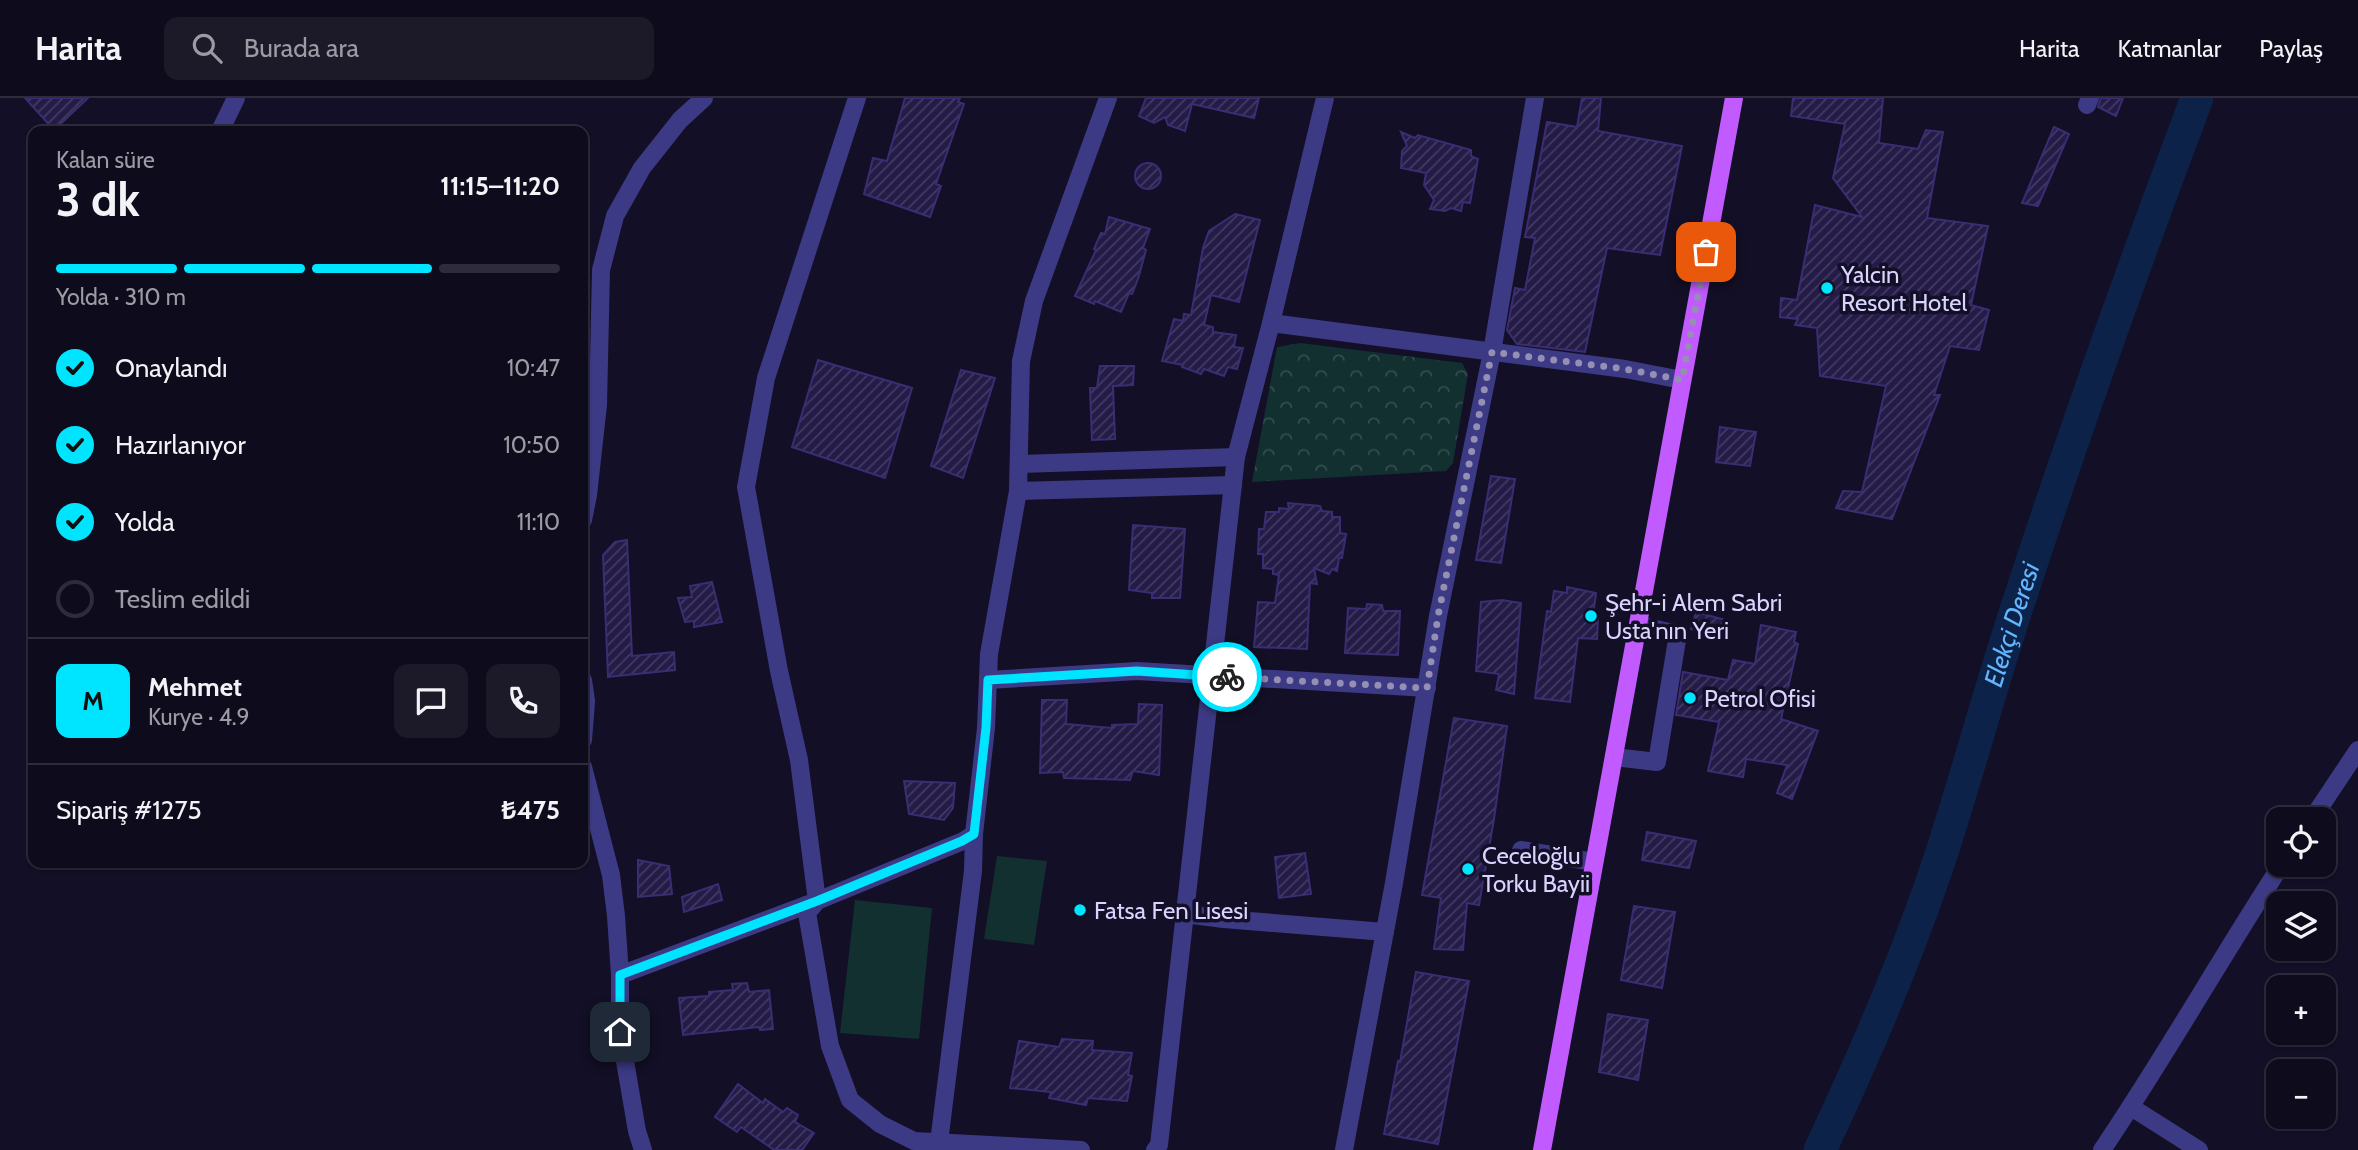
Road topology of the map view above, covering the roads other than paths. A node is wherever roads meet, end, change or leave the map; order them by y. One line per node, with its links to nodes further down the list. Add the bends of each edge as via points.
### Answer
1 (236, 98): 8 (street)
2 (704, 98): 14 (street, via 642,168 615,216 601,270 598,405)
3 (857, 98): 29 (street, via 766,378 747,486 799,761)
4 (1108, 98): 13 (street, via 1034,301 1021,361)
5 (1325, 98): 9 (street)
6 (1535, 98): 10 (street)
7 (1734, 98): 11 (main road)
8 (222, 126)
9 (1271, 323): 10 (street); 12 (street)
10 (1492, 352): 11 (street); 20 (street)
11 (1682, 380): 17 (main road)
12 (1236, 457): 13 (street); 15 (street)
13 (1020, 464): 16 (street)
14 (588, 482)
15 (1233, 485): 16 (street); 18 (street)
16 (1018, 491): 19 (street)
17 (1638, 625): 22 (main road); 22 (street, via 1678,634 1657,762)
18 (1211, 676): 19 (street, via 1137,671); 20 (street); 30 (street)
19 (988, 680): 25 (street)
20 (1427, 688): 31 (street)
21 (2358, 750): 24 (street)
22 (1614, 757): 27 (main road)
23 (588, 786): 32 (street, via 611,875)
24 (2320, 807)
25 (974, 834): 29 (street); 34 (street)
26 (1521, 850): 27 (street)
27 (1594, 862): 39 (main road)
28 (2274, 877): 33 (street)
29 (817, 901): 32 (street); 34 (street, via 807,913 830,1046 850,1100 880,1124 914,1141)
30 (1185, 914): 31 (street); 37 (street)
31 (1385, 932): 38 (street)
32 (620, 975): 35 (street, via 620,1032)
33 (2131, 1107): 40 (street); 41 (street)
34 (939, 1146): 36 (street)
35 (643, 1150)
36 (1082, 1150)
37 (1156, 1150)
38 (1344, 1150)
39 (1542, 1150)
40 (2102, 1150)
41 (2199, 1150)

